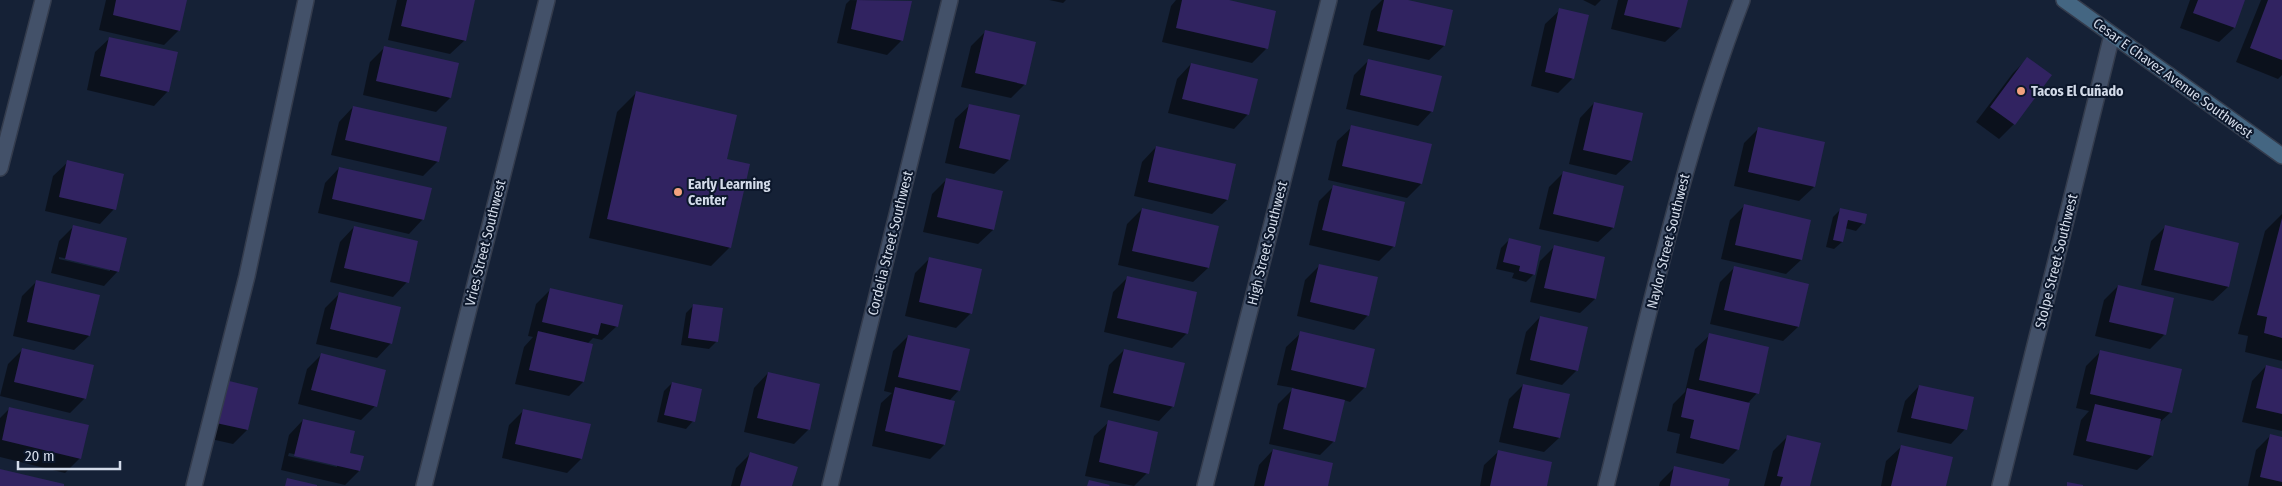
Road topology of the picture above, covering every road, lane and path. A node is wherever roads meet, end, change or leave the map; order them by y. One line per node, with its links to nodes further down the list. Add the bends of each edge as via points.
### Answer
1 (43, 0): 10 (street)
2 (306, 0): 11 (street, via 247,276)
3 (547, 0): 12 (street, Vries Street Southwest)
4 (950, 0): 13 (street, Cordelia Street Southwest)
5 (1329, 0): 14 (street, High Street Southwest)
6 (1742, 0): 15 (street, Naylor Street Southwest, via 1719,60 1680,191)
7 (2064, 0): 8 (main road, Cesar E Chavez Avenue Southwest)
8 (2112, 35): 9 (main road, Cesar E Chavez Avenue Southwest); 16 (street, Stolpe Street Southwest)
9 (2282, 156)
10 (0, 168)
11 (194, 486)
12 (424, 486)
13 (830, 486)
14 (1205, 486)
15 (1606, 486)
16 (2000, 486)

